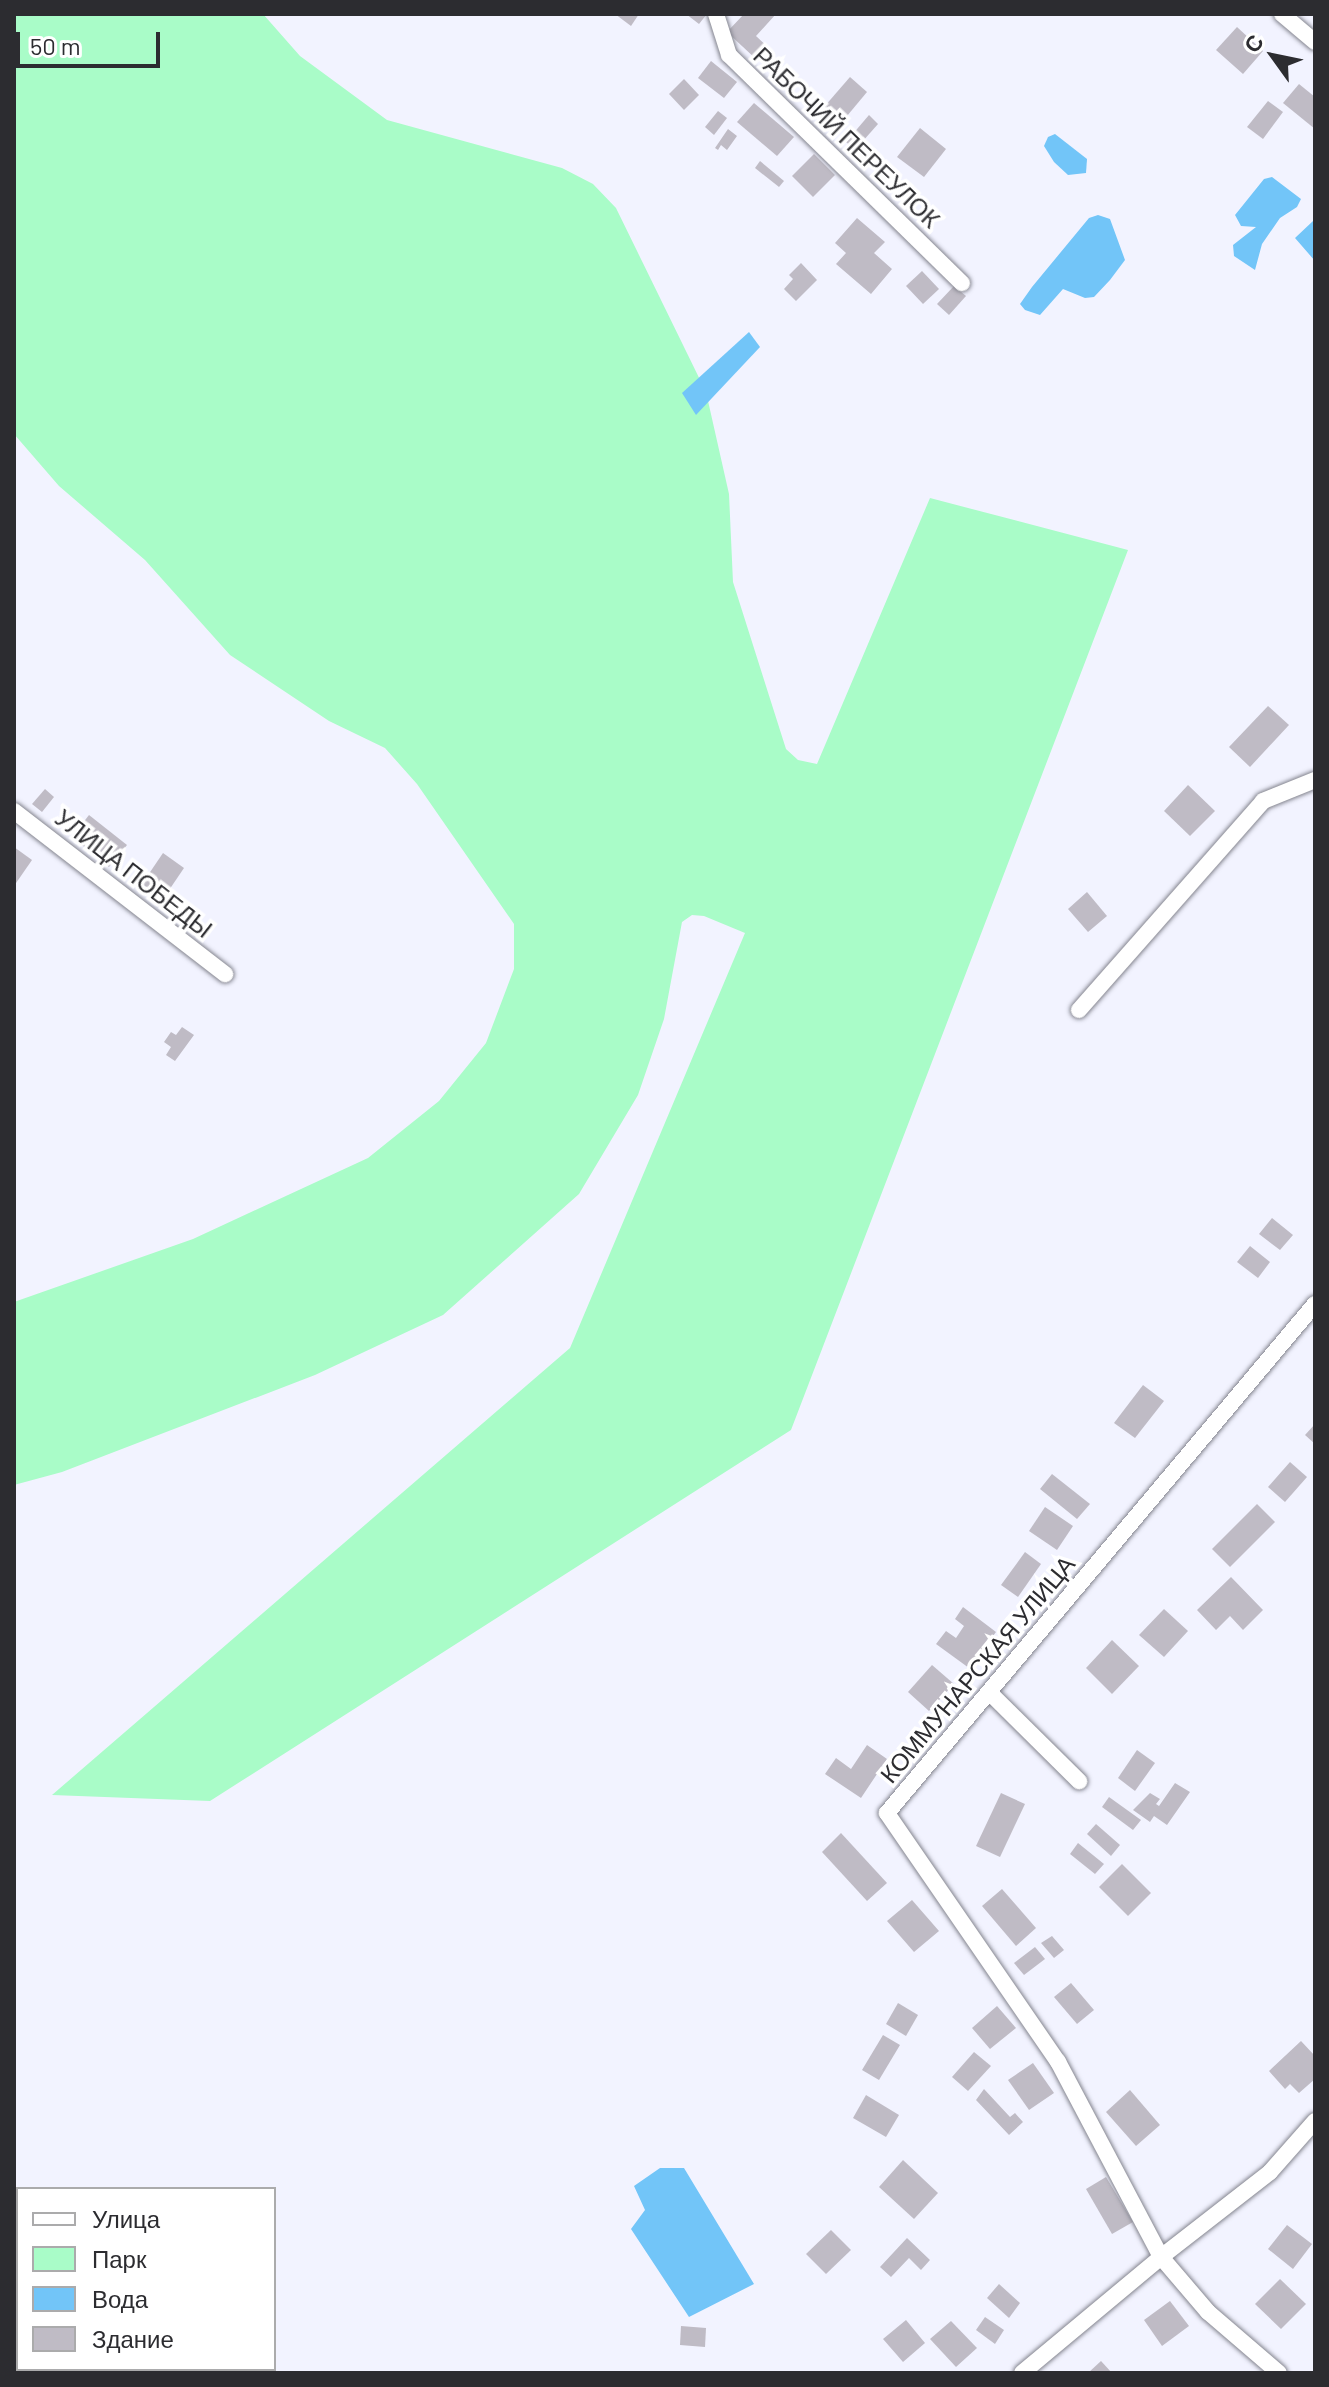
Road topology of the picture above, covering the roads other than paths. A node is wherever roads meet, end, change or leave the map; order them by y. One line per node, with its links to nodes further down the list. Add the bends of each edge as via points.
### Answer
1 (716, 14): 4 (street, РАБОЧИЙ ПЕРЕУЛОК, via 729,55)
2 (1282, 14): 3 (street)
3 (1315, 42)
4 (962, 283)
5 (1315, 780): 8 (street, via 1263,801)
6 (14, 811): 7 (street, УЛИЦА ПОБЕДЫ)
7 (225, 974)
8 (1079, 1010)
9 (1315, 1304): 10 (street, КОММУНАРСКАЯ УЛИЦА)
10 (989, 1692): 11 (street); 13 (street, КОММУНАРСКАЯ УЛИЦА, via 887,1813 1058,2062)
11 (1079, 1781)
12 (1315, 2121): 13 (street, via 1270,2172)
13 (1161, 2257): 14 (street); 15 (street, КОММУНАРСКАЯ УЛИЦА, via 1208,2312)
14 (1022, 2373)
15 (1279, 2373)

